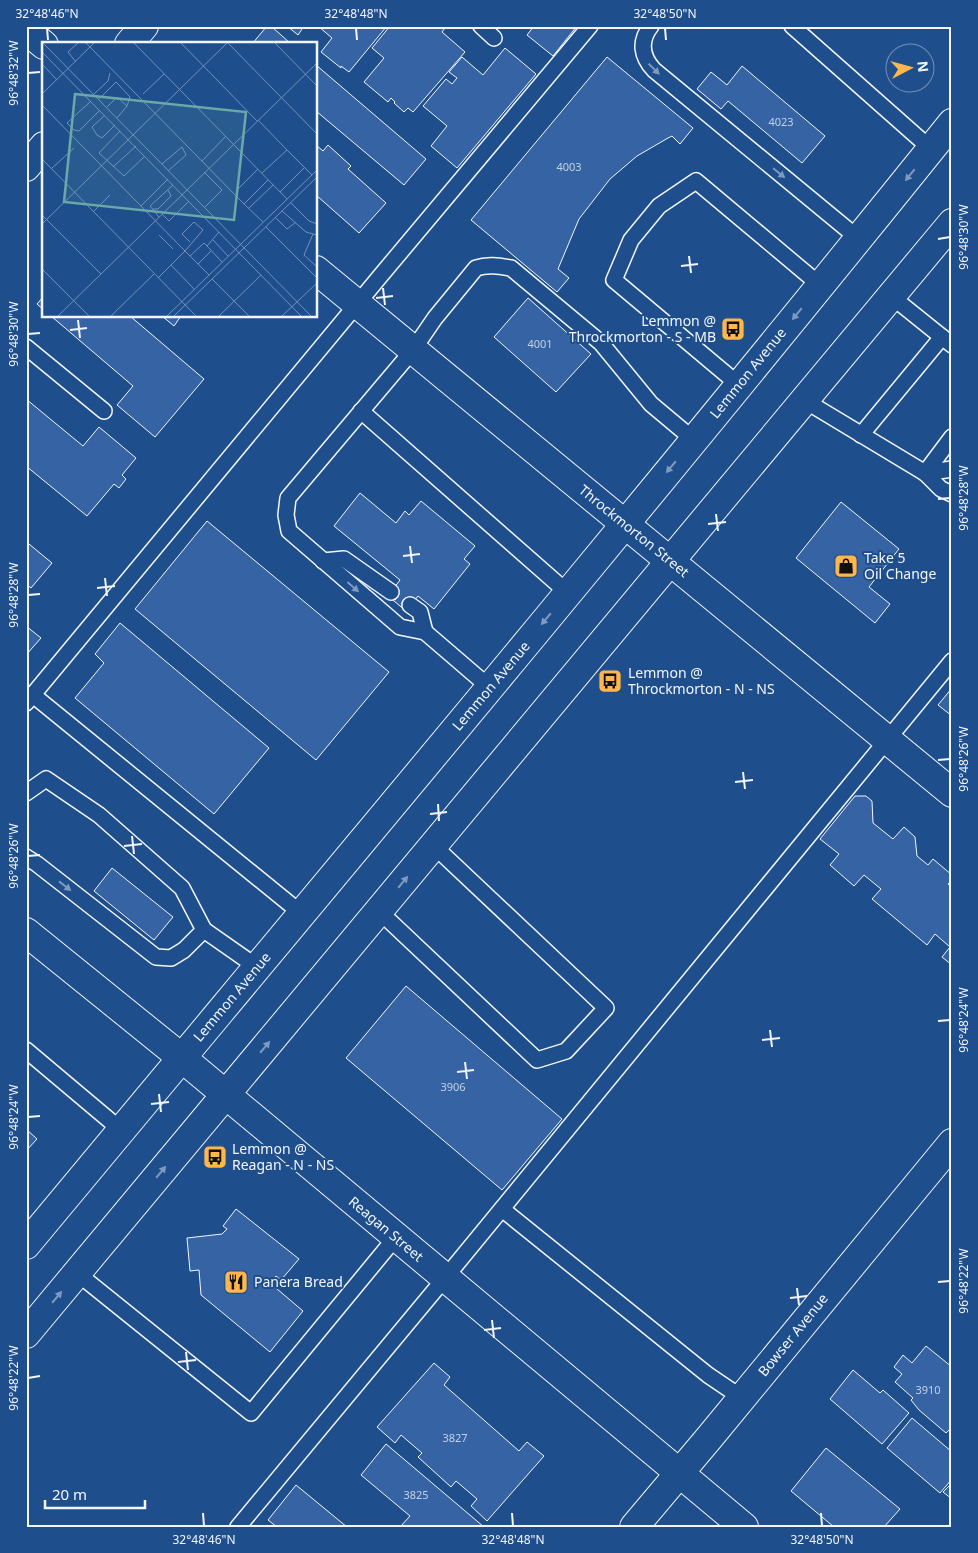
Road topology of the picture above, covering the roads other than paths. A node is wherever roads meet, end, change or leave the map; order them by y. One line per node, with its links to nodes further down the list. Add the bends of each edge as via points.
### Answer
1 (144, 26): 8 (main road)
2 (481, 26): 7 (lane)
3 (590, 26): 19 (lane)
4 (651, 26): 15 (lane, one-way to 15, via 643,43 647,63)
5 (792, 26): 12 (lane)
6 (26, 30): 9 (main road)
7 (494, 38)
8 (131, 42)
9 (42, 43)
10 (952, 123): 12 (main road, Lemmon Avenue)
11 (42, 148): 13 (main road)
12 (931, 149): 15 (main road, Lemmon Avenue, one-way to 15)
13 (26, 167)
14 (952, 224): 18 (main road)
15 (859, 239): 17 (main road, Lemmon Avenue)
16 (318, 272): 19 (main road, Throckmorton Street)
17 (820, 285): 23 (main road, Lemmon Avenue, one-way to 23); 23 (lane, via 696,181 659,206 631,240 614,280)
18 (891, 296): 20 (lane); 24 (main road)
19 (358, 304): 22 (main road, Throckmorton Street); 42 (lane)
20 (947, 341): 27 (lane)
21 (26, 348): 25 (lane)
22 (413, 350): 26 (lane); 29 (lane, via 476,268 484,265 511,268 601,343 651,404); 33 (main road, Throckmorton Street)
23 (739, 384): 29 (main road, Lemmon Avenue)
24 (804, 400): 27 (lane); 35 (main road)
25 (104, 411)
26 (361, 411): 34 (lane, via 288,498 286,515 289,531); 37 (lane)
27 (861, 435): 31 (lane)
28 (952, 437): 31 (lane)
29 (694, 440): 33 (main road, Lemmon Avenue, one-way to 33)
30 (952, 469): 31 (lane)
31 (925, 474): 32 (lane, via 941,489)
32 (952, 494)
33 (625, 524): 35 (main road, Throckmorton Street); 37 (main road, Lemmon Avenue)
34 (323, 561): 36 (lane, via 344,559); 39 (lane, one-way to 39, via 400,627)
35 (670, 561): 43 (main road, Throckmorton Street); 46 (main road)
36 (391, 592)
37 (568, 593): 41 (main road, Lemmon Avenue, one-way to 41)
38 (410, 605): 39 (lane, via 420,612)
39 (425, 632): 41 (lane)
40 (952, 662): 43 (lane)
41 (489, 687): 49 (main road, Lemmon Avenue)
42 (30, 699): 49 (lane)
43 (886, 740): 45 (main road, Throckmorton Street); 58 (lane)
44 (26, 793): 50 (lane, via 46,778 99,815 182,888)
45 (952, 793)
46 (433, 845): 48 (main road, one-way to 46); 48 (lane, via 606,1008 566,1051 537,1060)
47 (26, 857): 50 (lane, one-way to 50, via 156,957 171,958)
48 (379, 911): 55 (main road, one-way to 48)
49 (302, 914): 52 (main road, Lemmon Avenue)
50 (204, 930): 52 (lane)
51 (26, 932): 54 (main road, Reagan Street)
52 (257, 967): 54 (main road, Lemmon Avenue)
53 (26, 1050): 56 (lane)
54 (182, 1058): 55 (main road, Reagan Street); 56 (main road, Lemmon Avenue)
55 (225, 1095): 59 (main road, Reagan Street); 61 (main road, one-way to 55)
56 (121, 1130): 60 (main road, Lemmon Avenue)
57 (952, 1142): 64 (main road, Bowser Avenue)
58 (502, 1209): 62 (lane); 64 (lane, via 708,1375)
59 (396, 1237): 61 (lane, via 251,1413); 62 (main road, Reagan Street)
60 (26, 1245)
61 (77, 1274): 63 (main road, one-way to 61)
62 (446, 1278): 65 (main road, Reagan Street); 66 (lane)
63 (26, 1334)
64 (742, 1398): 65 (main road, Bowser Avenue)
65 (680, 1473): 67 (main road, Bowser Avenue); 68 (main road, Reagan Street)
66 (238, 1527)
67 (634, 1527)
68 (744, 1527)

